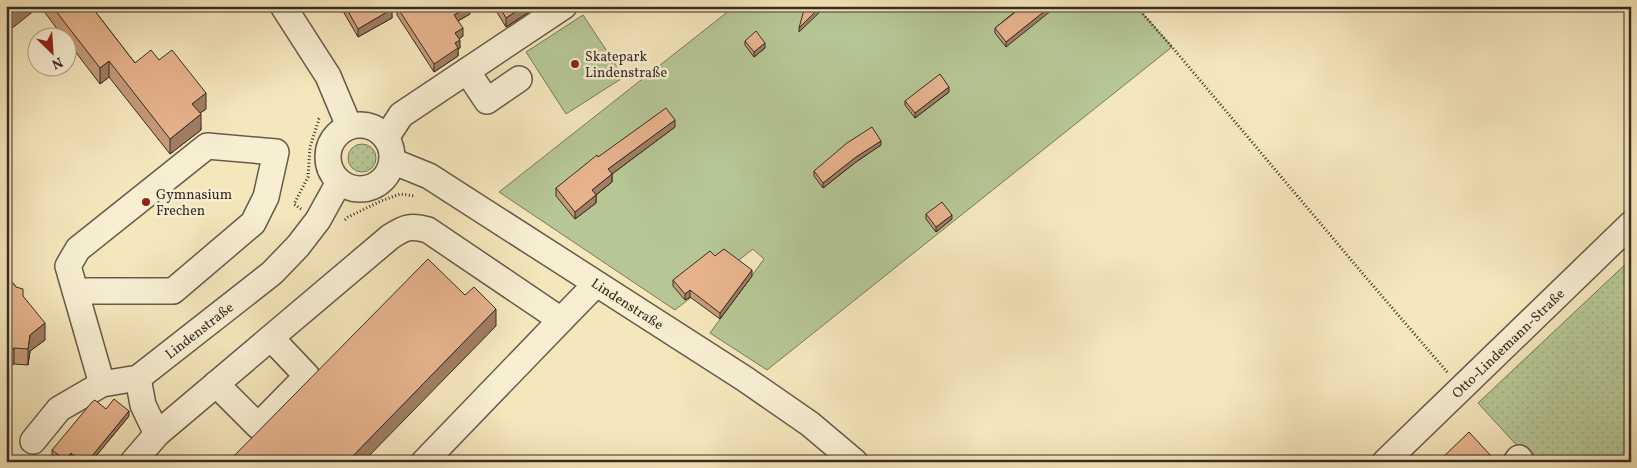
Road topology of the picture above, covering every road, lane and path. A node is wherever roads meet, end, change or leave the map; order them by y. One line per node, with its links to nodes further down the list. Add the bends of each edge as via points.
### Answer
1 (283, 6): 6 (street, via 328,76)
2 (564, 6): 4 (street)
3 (1136, 6): 17 (path)
4 (467, 71): 5 (street, via 487,100); 7 (street, via 401,115)
5 (519, 79)
6 (350, 126): 7 (street, Lindenstraße, via 366,125 381,132); 8 (street, via 335,136 328,151 330,168)
7 (389, 149): 8 (street, via 391,168 382,181 369,188 354,189); 10 (street, Lindenstraße)
8 (340, 182): 14 (street, Lindenstraße, via 318,220 272,273)
9 (1631, 224): 17 (street, Otto-Lindemann-Straße)
10 (596, 284): 12 (street); 22 (street, Lindenstraße, via 810,424)
11 (75, 291): 11 (street, via 173,291 253,223 266,196 276,152 206,146 78,249 68,266); 15 (street)
12 (561, 320): 13 (street, via 428,230 416,226 402,229 390,237); 21 (street)
13 (271, 338): 16 (street); 16 (street, via 307,376 258,426)
14 (138, 378): 15 (street, Lindenstraße); 18 (street, via 143,406)
15 (102, 384): 19 (street, Lindenstraße, via 58,409)
16 (216, 384): 18 (street)
17 (1462, 387): 23 (street, Otto-Lindemann-Straße)
18 (157, 434): 20 (street)
19 (33, 441)
20 (133, 462)
21 (424, 462)
22 (855, 462)
23 (1385, 462)
24 (1516, 462): 25 (street, via 1519,458)
25 (1522, 462)

